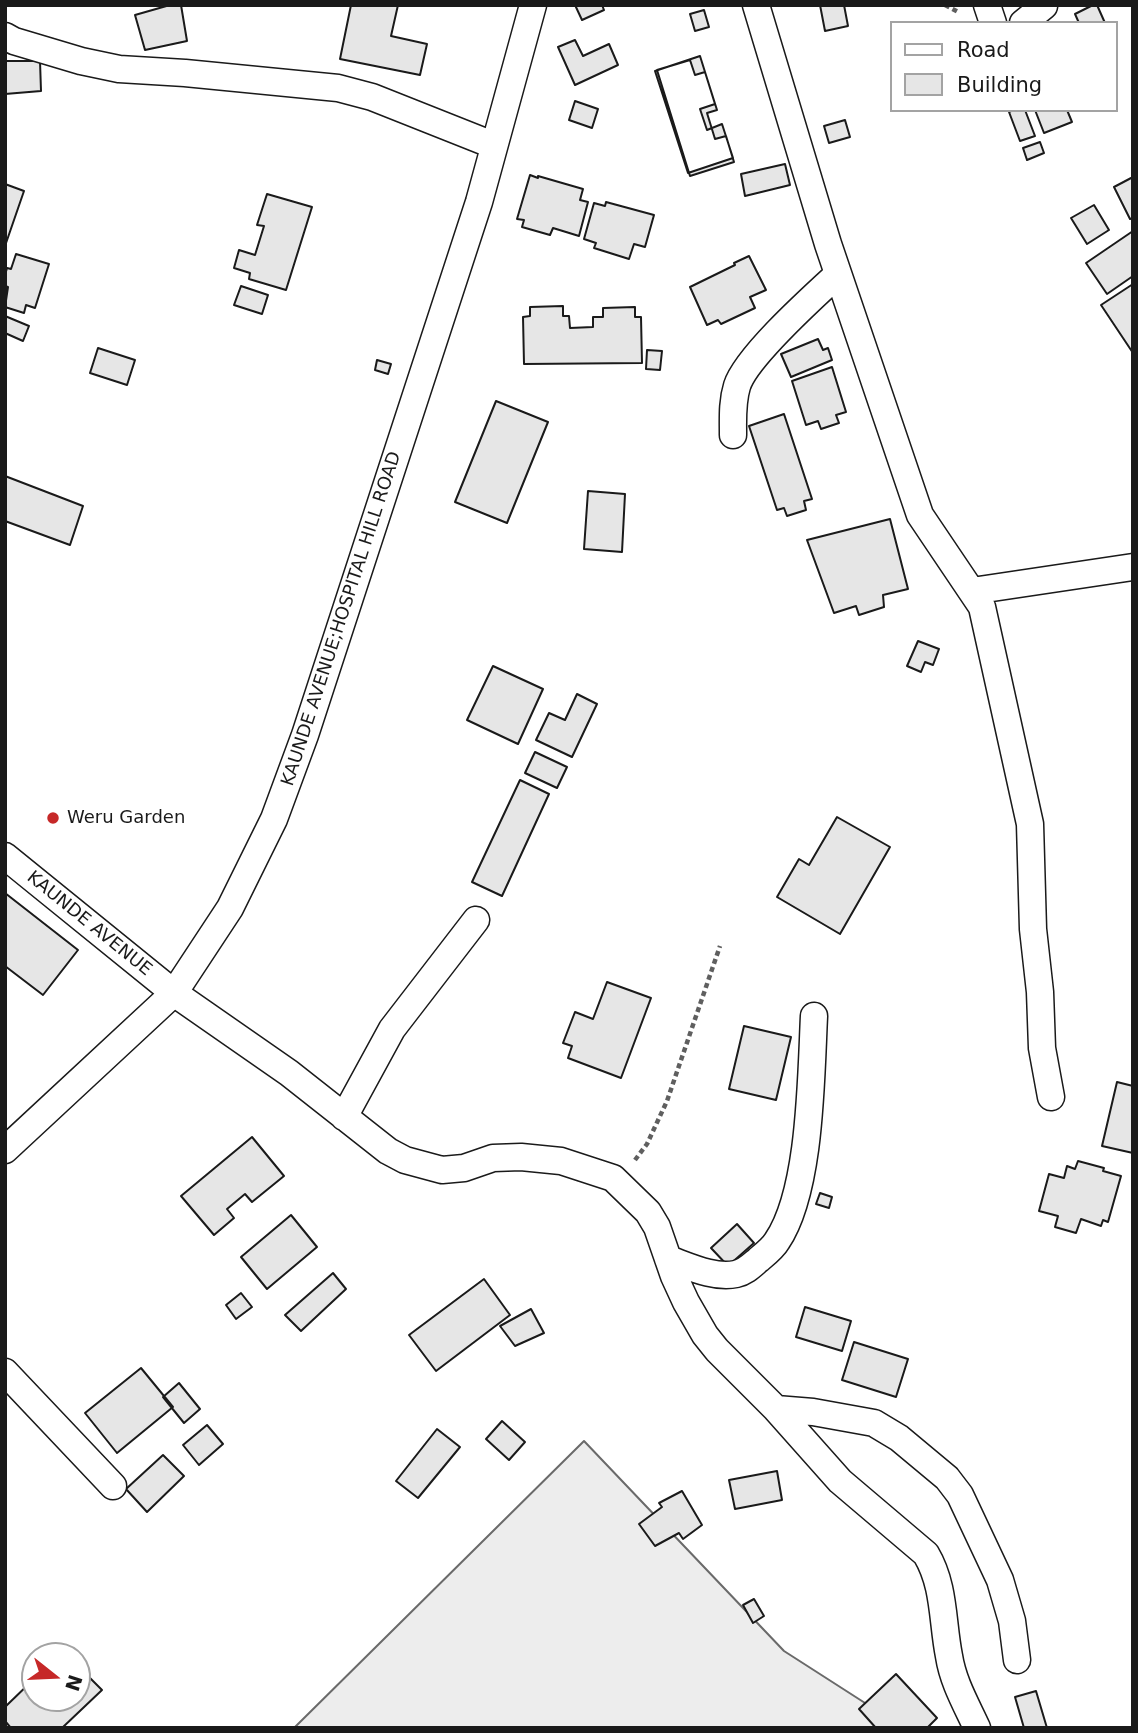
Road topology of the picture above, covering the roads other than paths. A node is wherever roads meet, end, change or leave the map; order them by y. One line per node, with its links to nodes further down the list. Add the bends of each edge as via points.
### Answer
1 (533, 5): 6 (street, KAUNDE AVENUE;HOSPITAL HILL ROAD)
2 (756, 5): 7 (street)
3 (1044, 6): 4 (street)
4 (1025, 21)
5 (5, 36): 6 (street, via 119,69 338,88)
6 (493, 145): 13 (street, KAUNDE AVENUE;HOSPITAL HILL ROAD, via 479,202 274,820 230,908)
7 (838, 274): 8 (street, via 746,368 733,402); 10 (street, via 920,516)
8 (733, 435)
9 (1133, 567): 10 (street)
10 (971, 591): 15 (street, via 982,607 1030,824 1042,1048)
11 (5, 856): 13 (street, KAUNDE AVENUE)
12 (476, 920): 16 (street, via 392,1029)
13 (174, 993): 16 (street, KAUNDE AVENUE); 17 (street, KAUNDE AVENUE;HOSPITAL HILL ROAD)
14 (814, 1016): 18 (street, via 803,1167 777,1242 745,1271 734,1275)
15 (1051, 1097)
16 (344, 1117): 18 (street, KAUNDE AVENUE, via 388,1152 442,1170 493,1158 521,1157 561,1161 613,1178 648,1212)
17 (5, 1150)
18 (668, 1259): 20 (street, via 705,1335)
19 (5, 1372): 21 (street)
20 (776, 1409): 22 (street, via 874,1423 947,1478 960,1495 1000,1580); 23 (street, via 840,1481 926,1554 936,1570 958,1688)
21 (113, 1486)
22 (1017, 1660)
23 (977, 1728)

